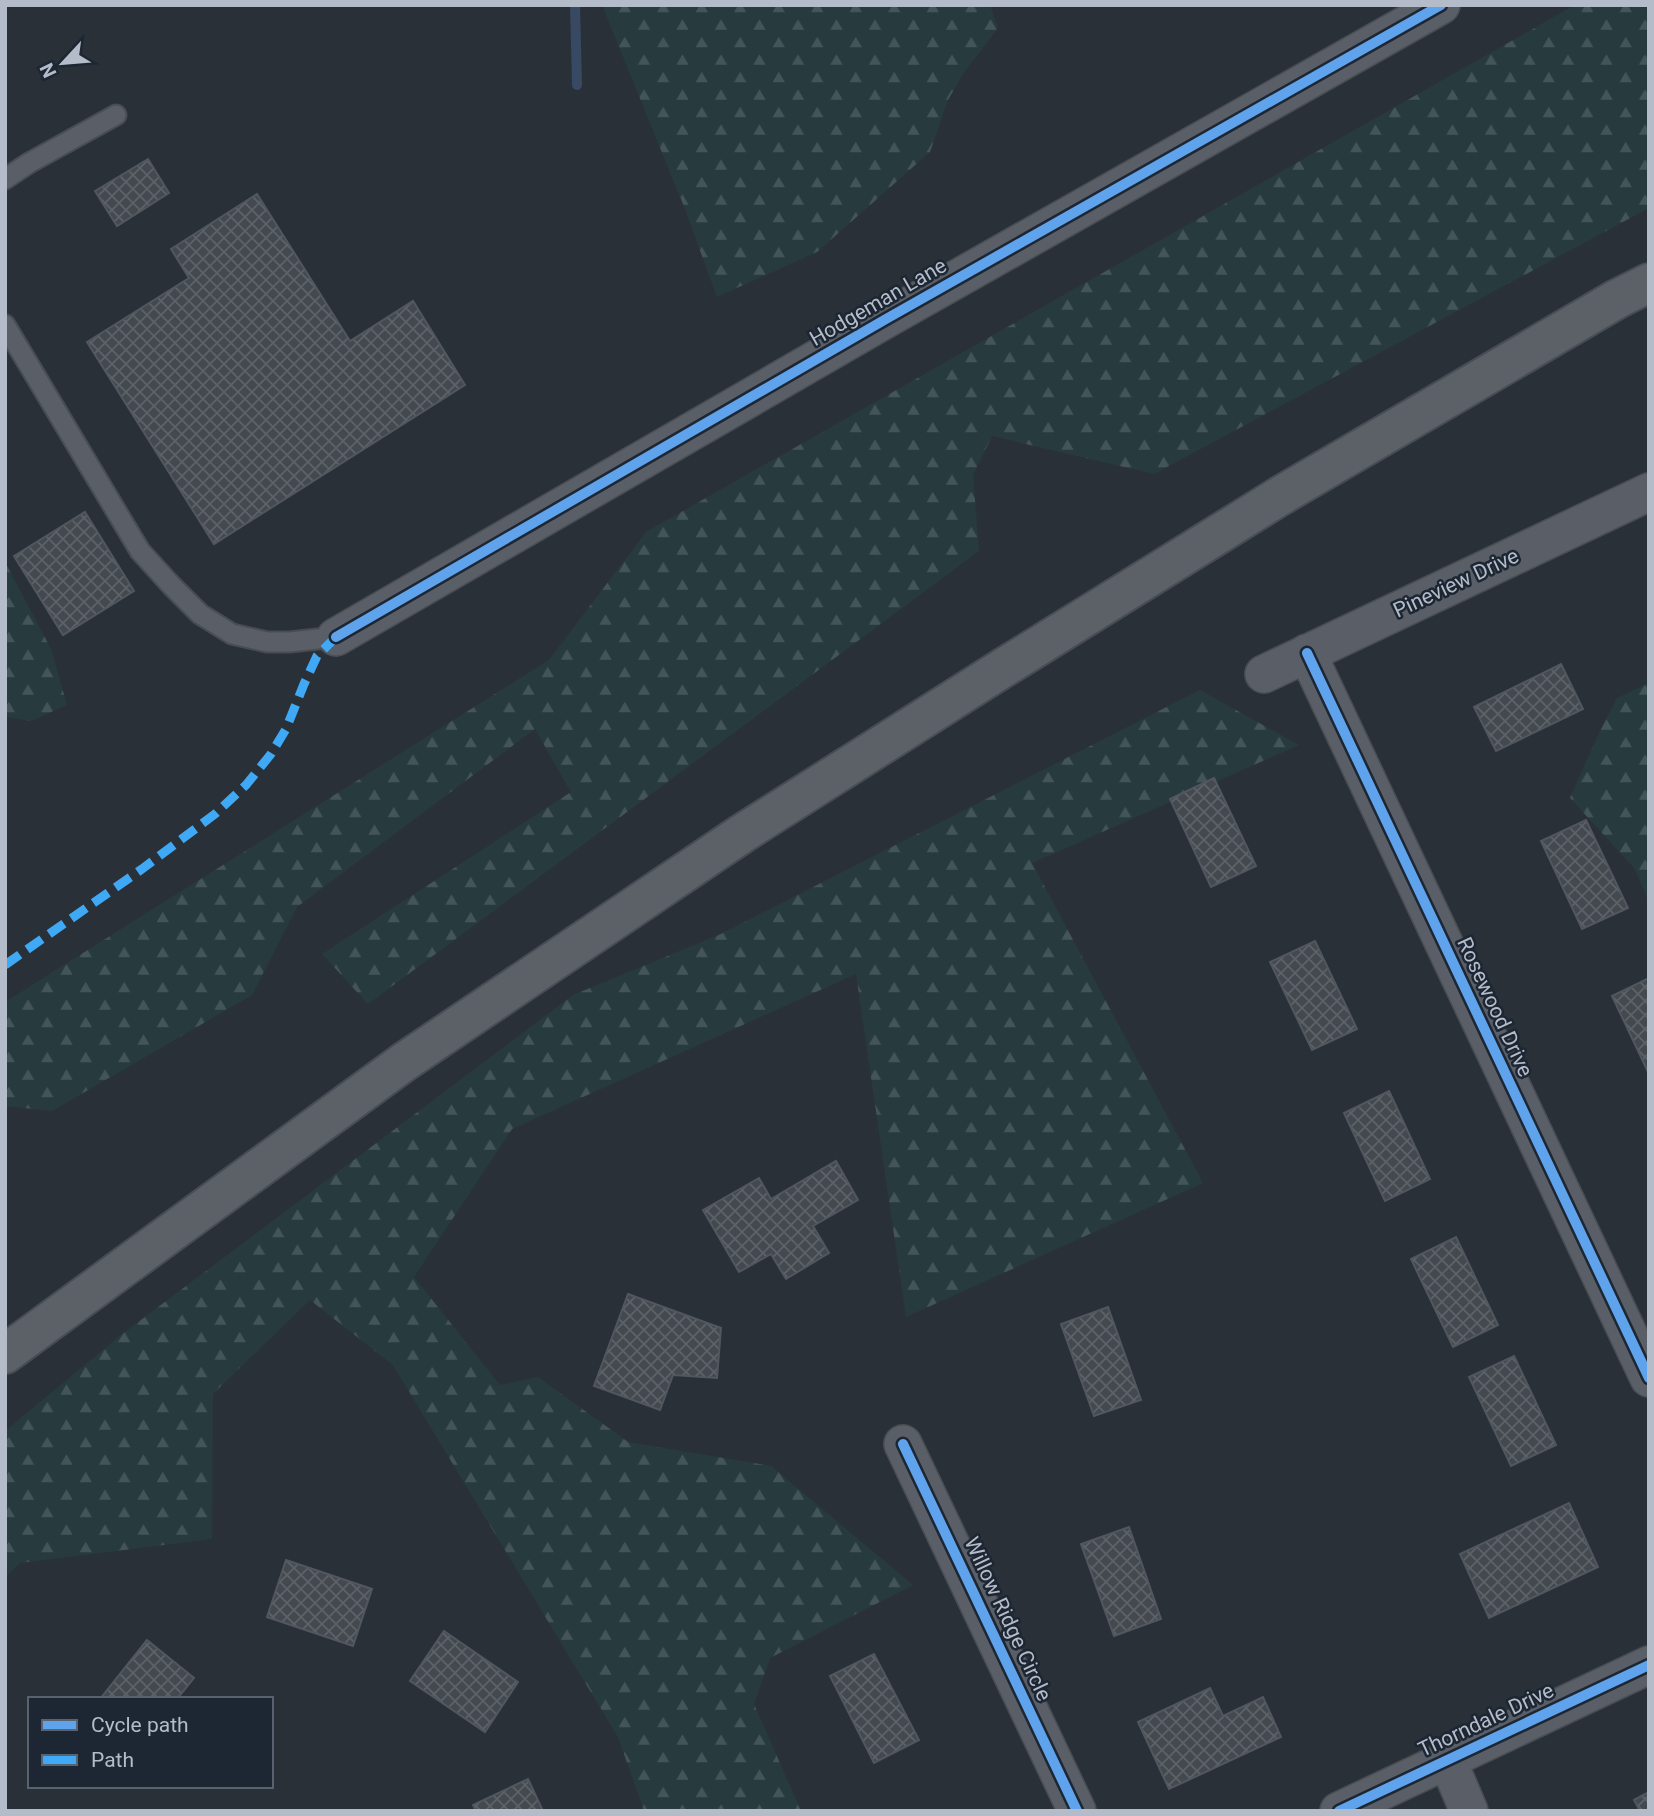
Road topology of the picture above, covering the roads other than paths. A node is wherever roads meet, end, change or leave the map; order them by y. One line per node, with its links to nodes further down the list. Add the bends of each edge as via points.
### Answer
1 (1441, 5): 7 (street, Hodgeman Lane)
2 (116, 115): 3 (lane)
3 (5, 179)
4 (1649, 283): 10 (main road, via 1280,496 743,833 404,1062)
5 (5, 325): 7 (lane, via 140,551 200,614 232,634 267,642)
6 (1649, 492): 8 (street, Pineview Drive)
7 (336, 637)
8 (1307, 653): 9 (street, Pineview Drive); 11 (street, Rosewood Drive)
9 (1264, 674)
10 (5, 1354)
11 (1649, 1378)
12 (903, 1444): 15 (street, Willow Ridge Circle)
13 (1649, 1665): 14 (street, Thorndale Drive)
14 (1447, 1759): 16 (street, Thorndale Drive); 17 (street)
15 (1077, 1811)
16 (1339, 1811)
17 (1469, 1811)

